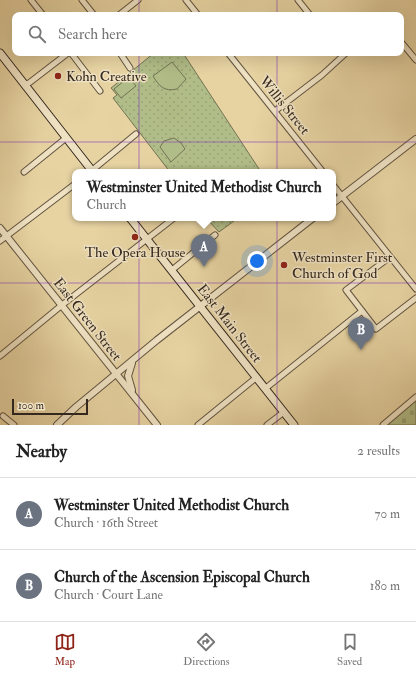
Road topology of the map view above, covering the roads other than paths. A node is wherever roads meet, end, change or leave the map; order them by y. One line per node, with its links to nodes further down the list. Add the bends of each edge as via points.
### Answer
1 (31, 0): 6 (street)
2 (82, 0): 7 (street)
3 (138, 0): 8 (street)
4 (186, 0): 9 (street)
5 (298, 0): 10 (street)
6 (41, 12)
7 (92, 12)
8 (122, 12)
9 (196, 12)
10 (308, 12)
11 (404, 46): 18 (street)
12 (0, 54): 20 (main road)
13 (64, 56): 20 (street, via 30,83)
14 (73, 56): 21 (street)
15 (122, 56): 19 (street)
16 (230, 56): 22 (street, Willis Street)
17 (341, 56): 22 (street, via 322,75)
18 (416, 60)
19 (130, 68)
20 (24, 84): 24 (main road)
21 (100, 91)
22 (275, 111): 28 (street, Willis Street)
23 (136, 134): 27 (street)
24 (66, 138): 26 (main road); 29 (street)
25 (416, 139): 32 (street)
26 (90, 169)
27 (94, 169)
28 (321, 169)
29 (24, 172)
30 (72, 186): 39 (street)
31 (336, 189): 32 (street)
32 (342, 196): 33 (street); 42 (street)
33 (336, 201)
34 (132, 221): 40 (main road, East Main Street)
35 (170, 221): 40 (street)
36 (309, 221): 47 (street)
37 (0, 228): 39 (street, East Green Street)
38 (215, 234): 43 (street)
39 (6, 236): 41 (street); 46 (street, East Green Street)
40 (147, 239): 43 (main road, East Main Street); 46 (street)
41 (0, 241)
42 (390, 257): 44 (street); 48 (street, via 346,290)
43 (172, 270): 47 (main road, East Main Street)
44 (416, 289)
45 (416, 298): 48 (street, via 376,328)
46 (62, 306): 49 (street); 51 (street, East Green Street)
47 (201, 306): 50 (street); 52 (main road, East Main Street)
48 (362, 311): 53 (street)
49 (0, 356)
50 (135, 358): 51 (street); 55 (street, via 128,376 132,392)
51 (116, 374): 55 (street, East Green Street); 59 (street)
52 (257, 377): 53 (main road, East Main Street); 61 (street)
53 (266, 388): 56 (main road, East Main Street)
54 (416, 397): 64 (street)
55 (139, 403): 60 (street, East Green Street)
56 (284, 412): 62 (street); 63 (main road, East Main Street)
57 (3, 416): 58 (street)
58 (14, 425)
59 (57, 425)
60 (157, 425)
61 (198, 425)
62 (268, 425)
63 (294, 425)
64 (383, 425)

